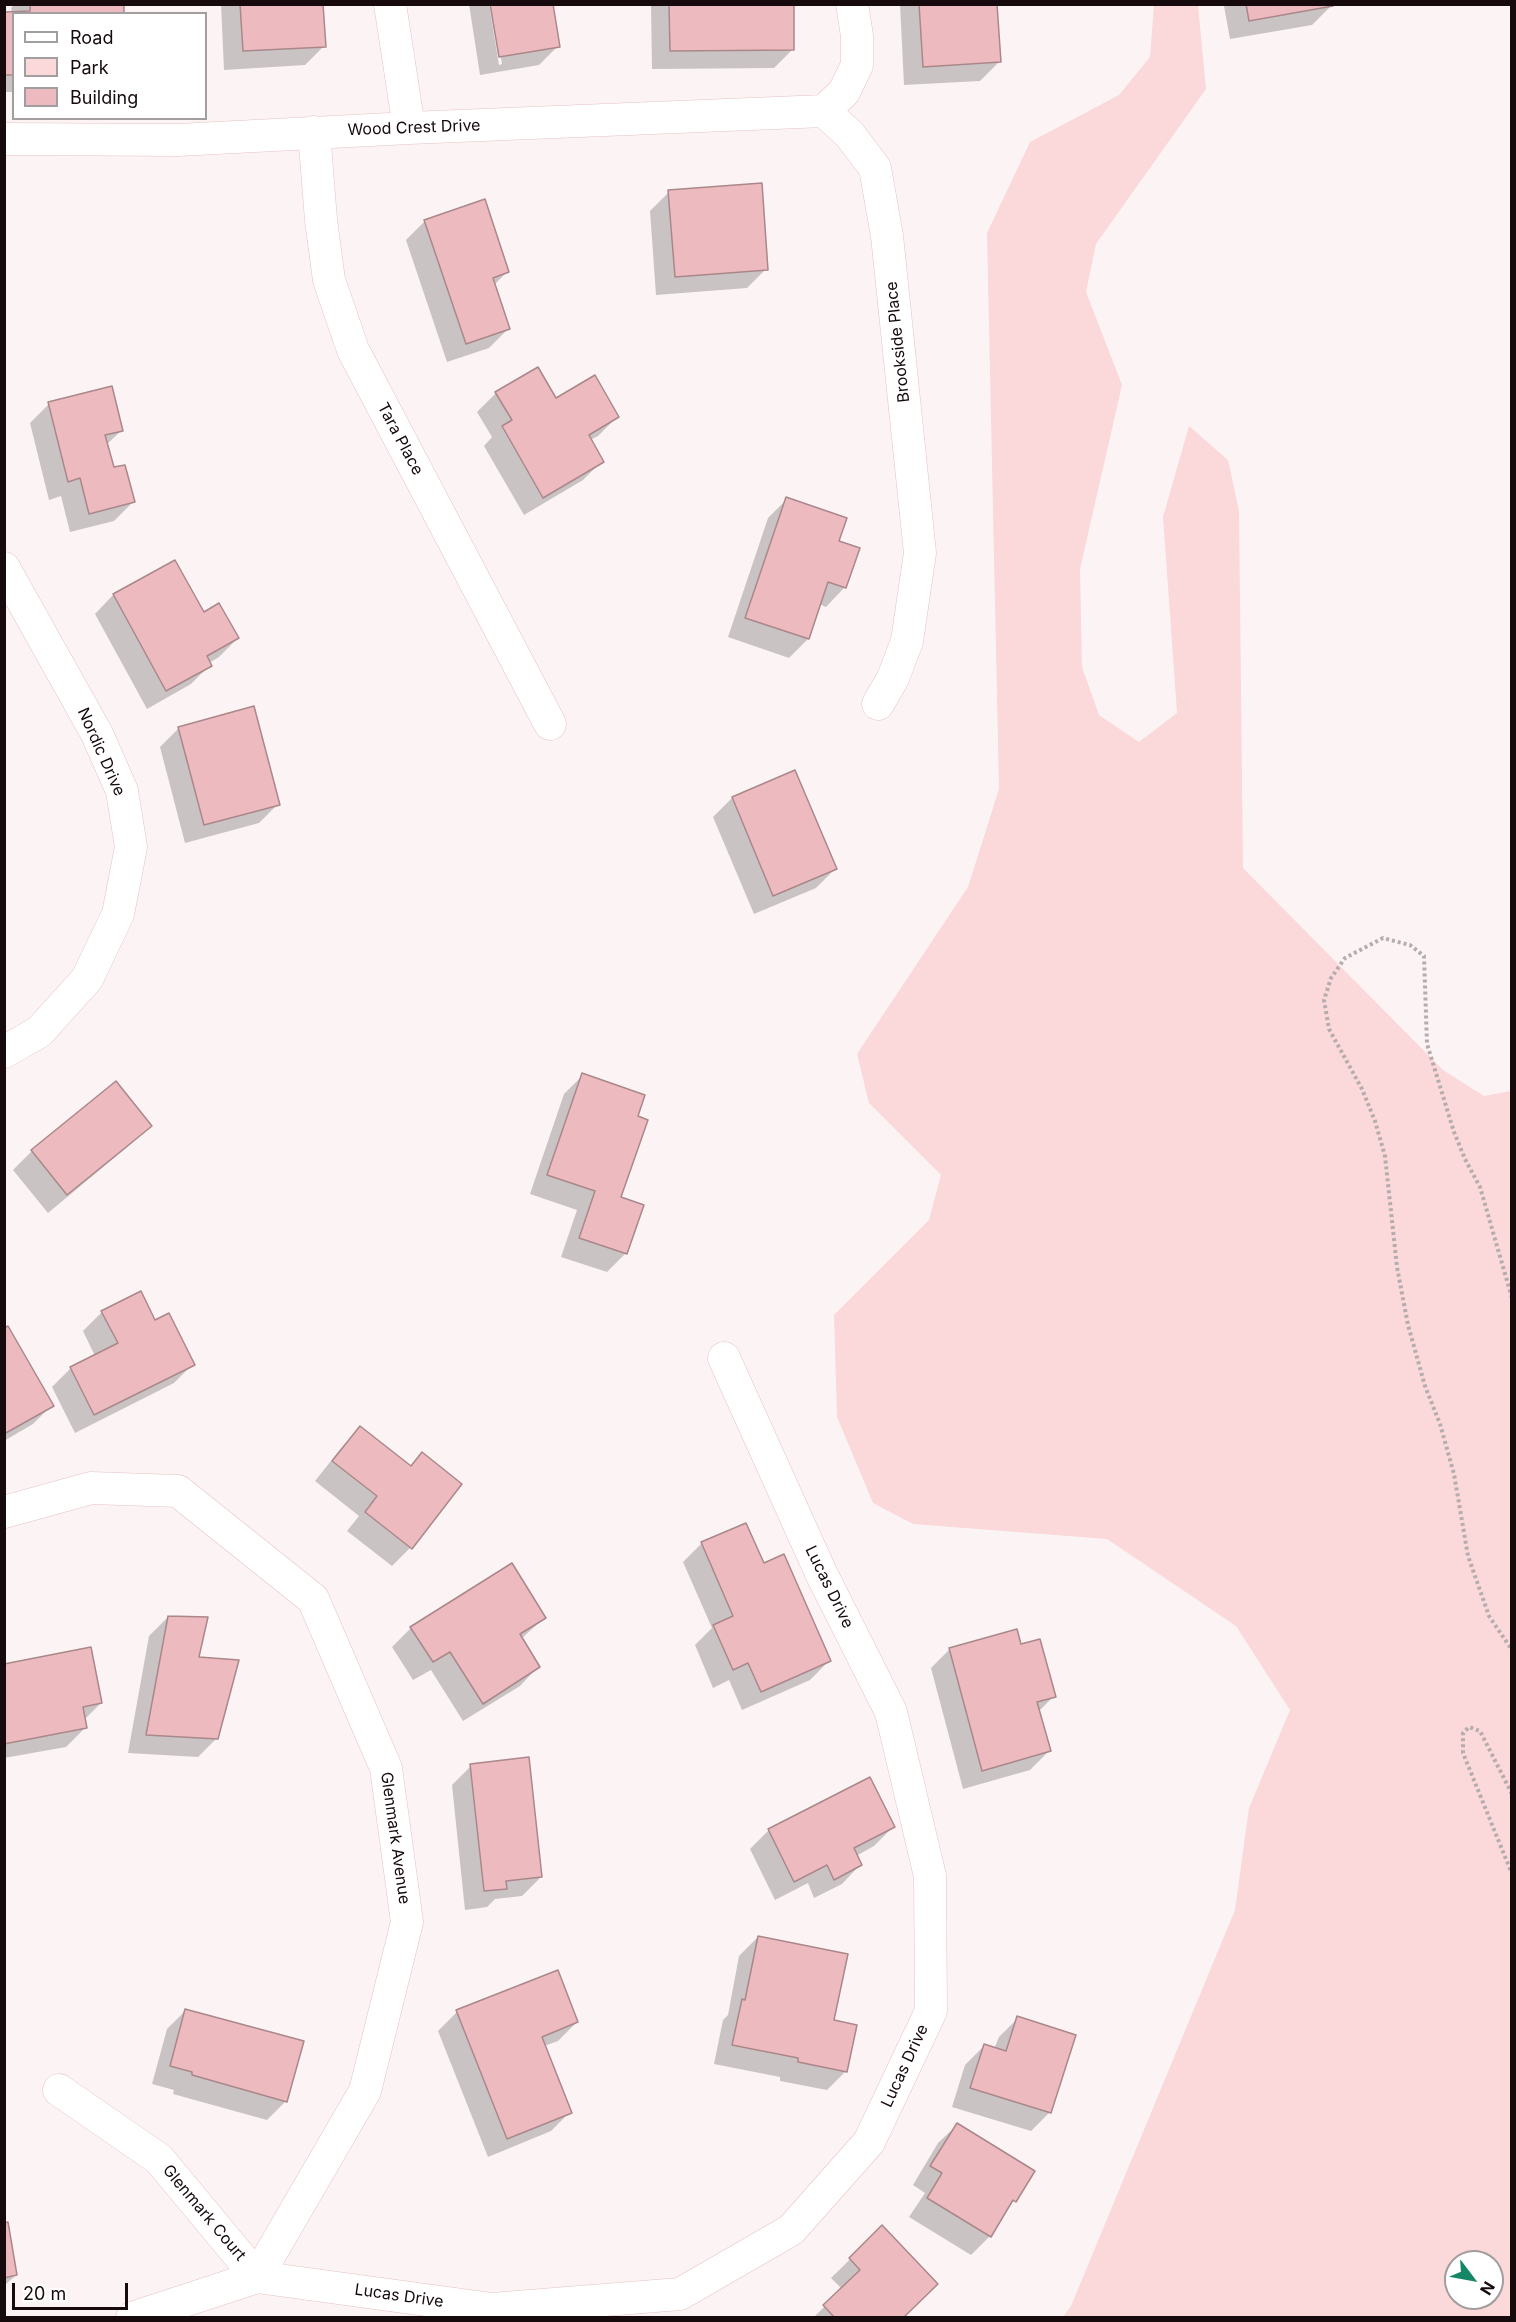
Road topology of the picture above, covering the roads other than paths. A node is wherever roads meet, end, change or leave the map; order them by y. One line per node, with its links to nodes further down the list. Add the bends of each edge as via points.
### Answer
1 (390, 4): 4 (street)
2 (852, 4): 3 (street, via 857,65 844,92)
3 (824, 111): 4 (street, Wood Crest Drive); 8 (street, Brookside Place, via 850,135 875,168 887,236 920,553 907,641)
4 (409, 128): 5 (street, Wood Crest Drive)
5 (314, 132): 6 (street, Wood Crest Drive, via 178,140); 9 (street, Tara Place, via 329,280 353,350)
6 (4, 139)
7 (4, 568): 10 (street, Nordic Drive, via 97,734 122,791 131,847 118,914 87,979 39,1032)
8 (878, 704)
9 (550, 724)
10 (4, 1052)
11 (724, 1358): 14 (street, Lucas Drive, via 821,1573 891,1712 930,1876 931,2011 869,2142 791,2230 680,2294 492,2309)
12 (4, 1512): 14 (street, Glenmark Avenue, via 91,1488 178,1491 314,1599 386,1768 407,1922 365,2091)
13 (59, 2090): 14 (street, Glenmark Court, via 159,2159)
14 (257, 2277): 15 (street)
15 (132, 2318)

